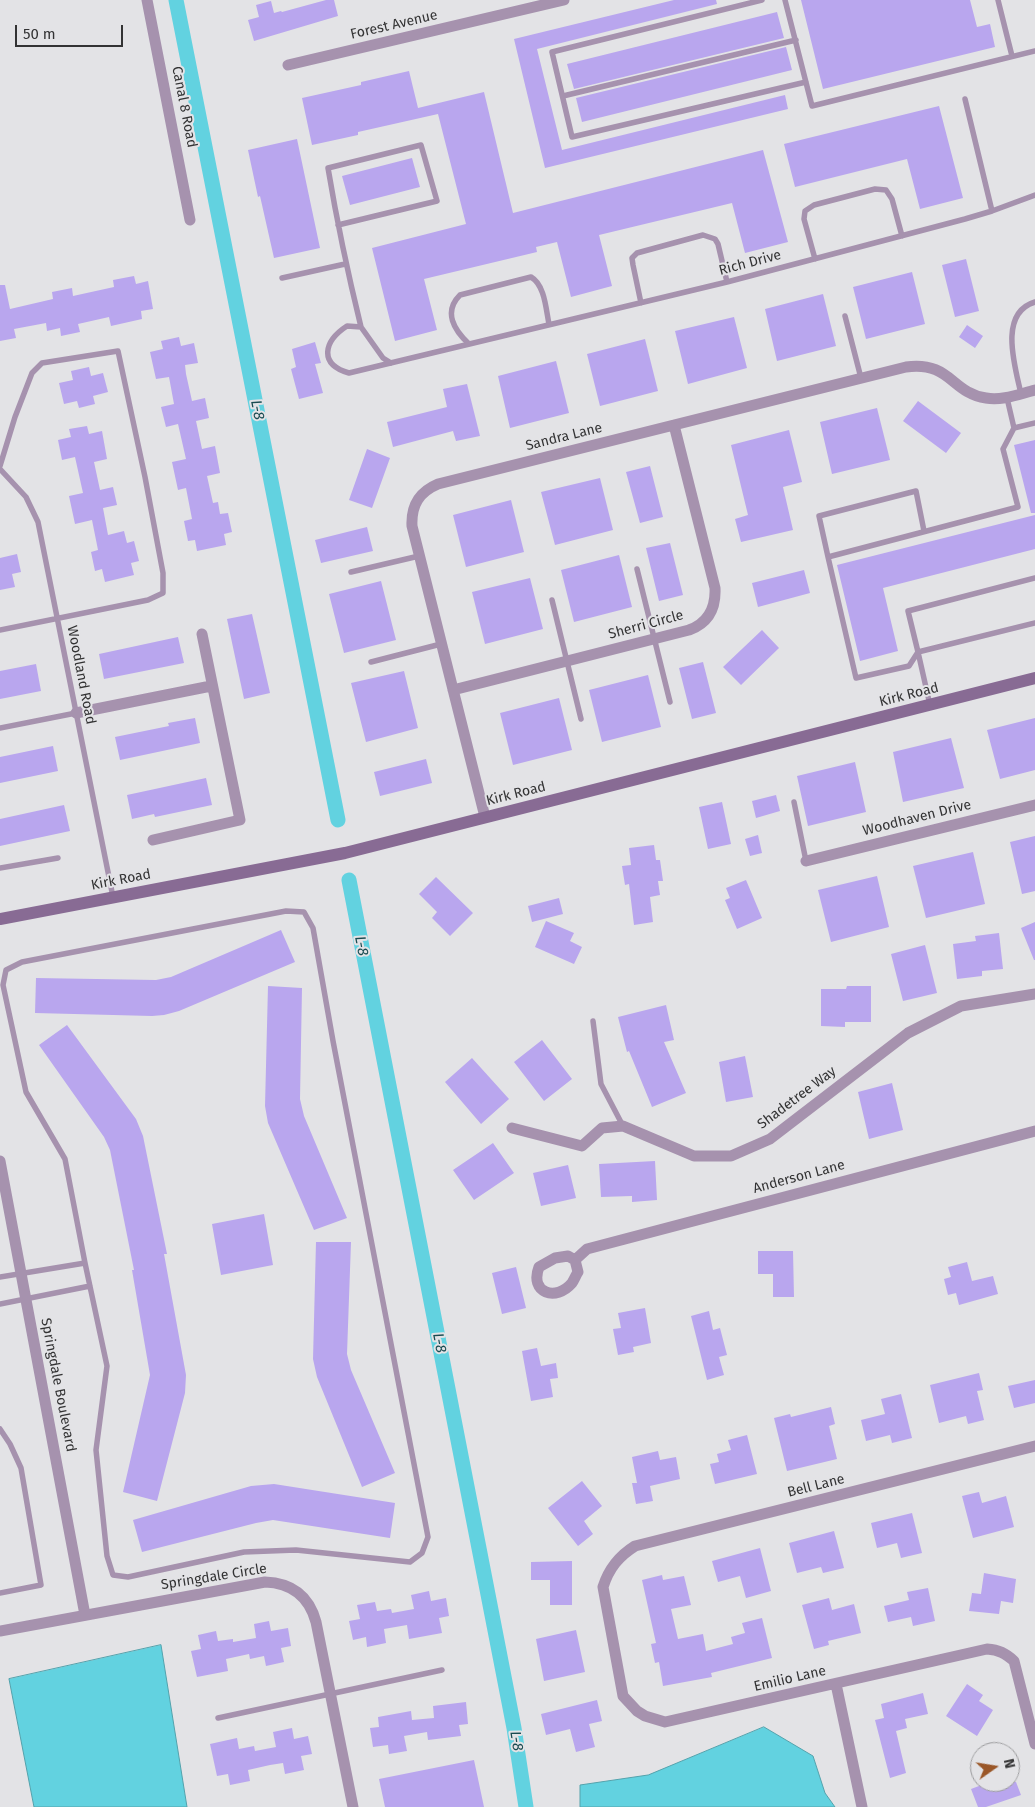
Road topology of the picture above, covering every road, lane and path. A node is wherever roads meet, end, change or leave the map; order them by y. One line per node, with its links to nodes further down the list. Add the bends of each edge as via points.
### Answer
1 (146, 0): 15 (street, Canal 8 Road)
2 (564, 0): 9 (street, Forest Avenue)
3 (762, 0): 11 (lane, via 552,52)
4 (785, 0): 6 (lane)
5 (998, 0): 8 (lane)
6 (796, 40): 10 (lane); 11 (lane)
7 (1035, 51): 8 (lane)
8 (1012, 56): 10 (lane, via 812,106)
9 (288, 65)
10 (806, 82): 11 (lane, via 572,137)
11 (563, 96)
12 (965, 99): 14 (lane)
13 (1035, 196): 14 (lane, Rich Drive)
14 (992, 211): 17 (lane, Rich Drive)
15 (190, 220)
16 (338, 226): 16 (lane, via 328,168 421,145 437,201); 19 (lane)
17 (902, 236): 18 (lane, Rich Drive); 18 (lane, via 892,199 886,190 875,189 814,205 806,211 804,219)
18 (816, 259): 21 (lane, Rich Drive)
19 (345, 264): 20 (lane); 26 (lane)
20 (282, 278)
21 (727, 282): 23 (lane, Rich Drive); 23 (lane, via 718,244 715,239 703,235 637,253 632,258)
22 (1035, 302): 31 (lane, via 1020,309 1012,328)
23 (641, 303): 25 (lane, Rich Drive)
24 (844, 316): 29 (lane)
25 (549, 324): 27 (lane, Rich Drive); 27 (lane, via 540,286 531,278 460,295 451,311 453,323)
26 (361, 327): 28 (lane, via 383,358); 28 (lane, Rich Drive, via 347,326 330,342 329,356 337,370 349,373)
27 (469, 344): 28 (lane, Rich Drive)
28 (391, 363)
29 (862, 378): 32 (street, Sandra Lane, via 906,367 925,366 944,373 976,396); 34 (street, Sandra Lane)
30 (1035, 390): 31 (street, Sandra Lane)
31 (1021, 394): 32 (street, Sandra Lane)
32 (1007, 398): 35 (lane)
33 (1035, 423): 35 (lane)
34 (674, 425): 38 (street, Sandra Lane, via 428,488 414,504 411,515); 48 (street, Sherri Circle, via 716,599 713,610 699,626)
35 (1014, 428): 37 (lane, via 1003,449 1018,507)
36 (0, 468): 44 (lane, Woodland Road, via 26,497 38,522); 44 (lane, via 32,372 42,363 118,351 160,554 163,593 148,600)
37 (924, 532): 39 (lane); 39 (lane, via 916,491 819,516)
38 (419, 556): 41 (lane); 49 (street, Sandra Lane)
39 (828, 556): 50 (lane, via 856,678 910,666)
40 (637, 569): 48 (lane)
41 (351, 572)
42 (1035, 578): 50 (lane, via 908,611)
43 (552, 600): 51 (lane)
44 (57, 619): 46 (lane); 58 (lane, Woodland Road)
45 (1035, 623): 50 (lane)
46 (0, 630)
47 (202, 634): 54 (street)
48 (654, 639): 51 (street, Sherri Circle); 56 (lane)
49 (441, 644): 52 (lane); 55 (street, Sandra Lane)
50 (918, 652): 57 (lane)
51 (567, 661): 55 (street, Sherri Circle); 59 (lane)
52 (371, 662)
53 (1035, 678): 57 (street, Kirk Road)
54 (211, 686): 58 (street); 64 (street, via 240,820)
55 (453, 690): 63 (street, Sandra Lane)
56 (670, 702)
57 (930, 704): 63 (street, Kirk Road)
58 (76, 713): 60 (lane); 68 (lane, Woodland Road)
59 (581, 719)
60 (0, 728)
61 (794, 802): 66 (lane)
62 (1035, 805): 66 (street, Woodhaven Drive)
63 (485, 817): 68 (street, Kirk Road, via 344,853)
64 (153, 840)
65 (58, 858): 67 (lane)
66 (806, 861)
67 (0, 868)
68 (113, 897): 69 (street, Kirk Road)
69 (0, 919)
70 (1035, 994): 72 (street, Shadetree Way, via 961,1006 908,1033 770,1139 731,1156 694,1156)
71 (593, 1021): 72 (lane, via 601,1084)
72 (623, 1126): 73 (street, via 602,1128 582,1146)
73 (512, 1128)
74 (1035, 1130): 76 (street, Anderson Lane, via 587,1249)
75 (0, 1161): 78 (street, Springdale Boulevard)
76 (575, 1260)
77 (85, 1263): 78 (lane); 80 (lane); 80 (lane, via 65,1158 26,1092 3,986 6,970 22,962 266,914 304,912 313,928 428,1537 422,1553 410,1562 296,1550 244,1552 128,1577 113,1575 107,1556 96,1450 107,1366)
78 (22, 1274): 79 (lane); 81 (street, Springdale Boulevard)
79 (0, 1277)
80 (90, 1286): 81 (lane)
81 (26, 1299): 82 (lane); 87 (street, Springdale Boulevard)
82 (0, 1304)
83 (0, 1429): 86 (lane, via 21,1468 40,1585)
84 (1035, 1446): 85 (street, Bell Lane, via 635,1546)
85 (611, 1567): 90 (street, Emilio Lane, via 603,1587 623,1696 645,1716 665,1722)
86 (0, 1593)
87 (85, 1615): 88 (street, Springdale Circle); 91 (street, Springdale Circle, via 277,1582 297,1591 313,1611)
88 (0, 1631)
89 (442, 1670): 91 (lane)
90 (836, 1684): 93 (street, Emilio Lane, via 987,1649 997,1650 1014,1661); 95 (street)
91 (332, 1693): 92 (lane); 94 (street, Springdale Circle)
92 (218, 1718)
93 (1035, 1744)
94 (353, 1807)
95 (862, 1807)

